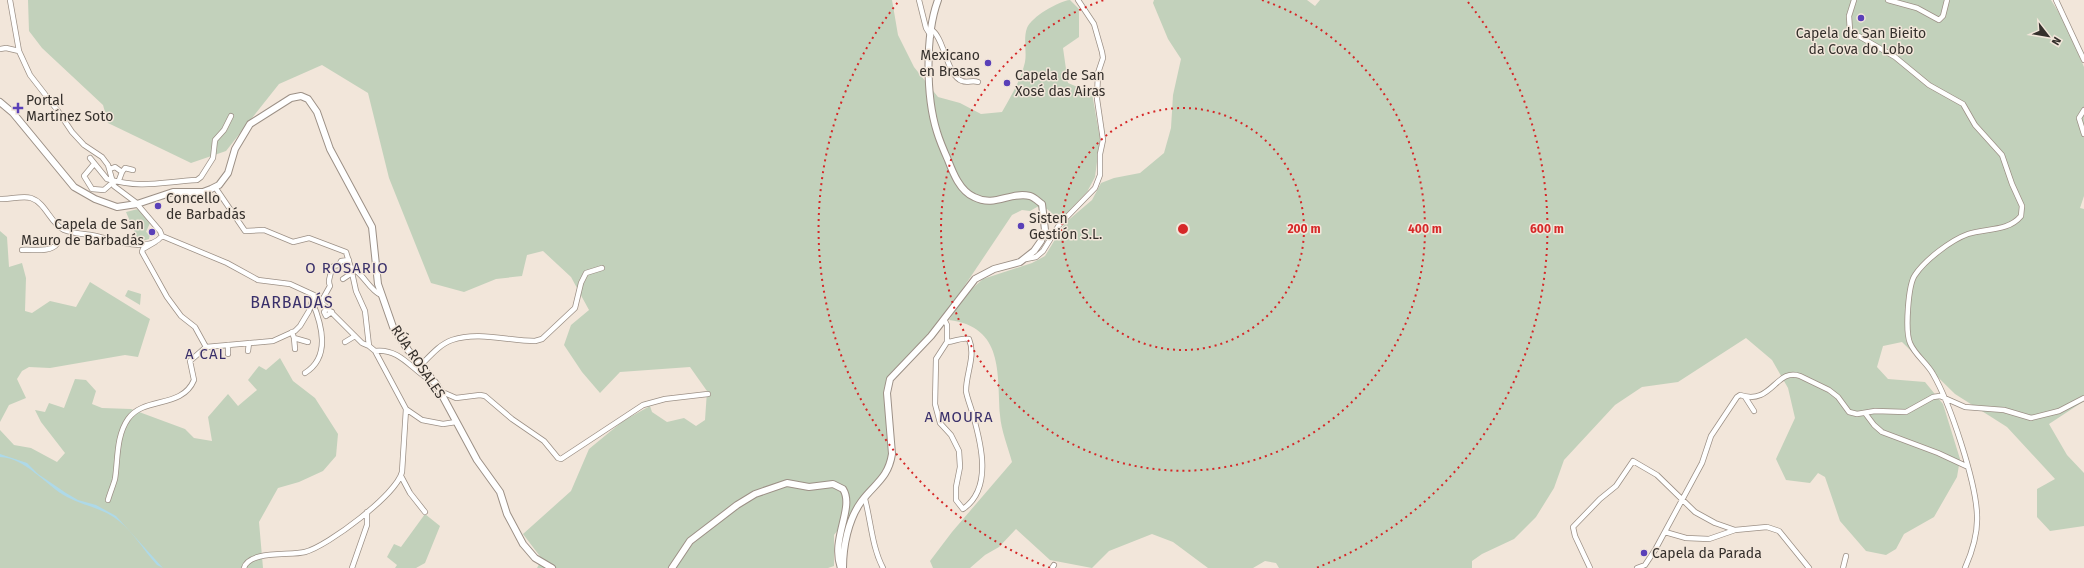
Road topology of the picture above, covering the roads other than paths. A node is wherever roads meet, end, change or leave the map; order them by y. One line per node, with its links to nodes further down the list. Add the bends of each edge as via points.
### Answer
1 (10, 0): 11 (street)
2 (918, 0): 9 (street, via 926,28)
3 (938, 0): 9 (street)
4 (1078, 0): 31 (street, via 1094,24 1103,58 1098,73 1097,99 1103,140 1100,175 1095,188 1059,224 1043,251 1036,257)
5 (1854, 0): 61 (street, via 1849,16 1850,31 1895,57 1934,88 1963,104 1975,125 2002,155 2022,206 2022,214 2017,221 1959,238 1928,261 1912,280 1909,339 1916,353 1933,374)
6 (1888, 0): 7 (street, via 1916,8 1939,20 1943,16)
7 (1947, 0)
8 (2056, 0): 12 (street)
9 (931, 33): 13 (street, via 938,35 946,60 959,79 964,82); 31 (street, via 929,73 936,131 953,173 963,189 973,197 988,202 1030,196 1042,204 1045,230 1041,241)
10 (0, 49): 11 (street)
11 (19, 51): 20 (street, via 30,75 72,132 84,145 101,156)
12 (2084, 60)
13 (978, 82)
14 (0, 102): 27 (street, via 13,113 70,183 81,192 111,206 125,207)
15 (2084, 110): 17 (street, via 2080,118)
16 (231, 116): 23 (street, via 215,140 213,158 199,179 150,186 134,185)
17 (2084, 134)
18 (90, 158): 19 (street)
19 (94, 164): 24 (street); 24 (street, via 84,176 92,189 104,190)
20 (110, 169): 22 (street, via 115,168); 24 (street)
21 (133, 170): 22 (street, via 125,168)
22 (122, 172): 23 (street)
23 (119, 180): 24 (street)
24 (112, 181): 27 (street, via 118,190)
25 (215, 187): 27 (street, via 203,192 173,192); 32 (street, via 245,231 264,230 293,242 305,238 312,239 346,252); 37 (street, RÚA ROSALES, via 225,179 241,138 250,124 297,96 308,99 317,112 331,150 372,228 376,273)
26 (0, 199): 28 (street, via 30,198 40,204 57,224 66,230 125,244 146,244)
27 (137, 204): 28 (street)
28 (161, 237): 36 (street, via 227,263 258,280 290,284); 50 (street, via 142,252 167,297 195,328)
29 (57, 244): 30 (street, via 53,248 42,250)
30 (22, 250)
31 (1026, 259): 40 (street, via 994,269 975,279)
32 (349, 260): 34 (street); 39 (street, via 341,261 339,265 331,268 328,281 330,286)
33 (602, 268): 55 (street, via 586,273 580,283 575,308 542,338 535,341 489,338 451,340)
34 (351, 270): 35 (street); 37 (street, via 355,269); 49 (street, via 356,291 365,311)
35 (343, 279)
36 (314, 295): 38 (street); 39 (street)
37 (382, 295): 55 (street, RÚA ROSALES, via 393,327)
38 (312, 302): 41 (street, via 300,326); 56 (street, via 322,337 318,361)
39 (321, 302): 42 (street)
40 (944, 319): 46 (street, via 947,326); 69 (street, via 890,379 887,393 891,461 882,480)
41 (292, 332): 43 (street); 47 (street, via 273,341)
42 (355, 336): 45 (street); 49 (street)
43 (294, 338): 44 (street); 51 (street)
44 (308, 342)
45 (345, 342)
46 (947, 342): 46 (street, via 936,359 935,404 940,423 951,435 959,451 956,500 963,509 970,504 978,490 982,466 980,442 966,391 972,347 969,339)
47 (248, 343): 48 (street); 52 (street)
48 (228, 345): 50 (street); 54 (street)
49 (369, 346): 53 (street)
50 (206, 347): 70 (street, via 190,361 194,380 183,394 166,402 144,406 128,418 122,431 114,481)
51 (295, 348)
52 (248, 351)
53 (375, 351): 57 (street, via 391,352 400,356 417,373); 63 (street)
54 (228, 354)
55 (421, 365): 57 (street, RÚA ROSALES)
56 (304, 373)
57 (436, 384): 58 (street, RÚA ROSALES)
58 (440, 391): 59 (street, via 456,398 485,396 512,420 544,441 561,459 643,405 665,399); 66 (street, RÚA ROSALES)
59 (708, 394)
60 (1745, 397): 64 (street); 65 (street, via 1759,397 1778,381 1795,374 1834,393 1849,412); 71 (street, via 1736,396 1711,436 1702,463)
61 (1944, 398): 62 (street, via 1965,406 2004,410 2031,418 2059,411); 65 (street, via 1933,397 1906,412); 67 (street)
62 (2084, 398)
63 (406, 409): 66 (street, via 422,420 443,424); 68 (street)
64 (1754, 411)
65 (1865, 413): 67 (street, via 1882,432)
66 (456, 422): 80 (street, RÚA ROSALES, via 477,460 500,492 507,514 523,544 536,558)
67 (1966, 466): 87 (street, via 1977,515 1974,542)
68 (401, 476): 72 (street, via 389,493); 73 (street)
69 (865, 499): 81 (street, via 856,510 850,526); 82 (street, via 874,533 876,555)
70 (108, 500)
71 (1682, 500): 74 (street, via 1705,518); 75 (street); 83 (street, via 1657,475 1631,462 1616,486 1573,527)
72 (367, 512): 78 (street, via 320,546 296,554 260,556 248,560); 79 (street, via 367,525)
73 (425, 512)
74 (1736, 530): 75 (street, via 1709,539 1686,538); 85 (street, via 1774,528 1782,533)
75 (1665, 532): 84 (street, via 1645,565)
76 (1846, 556): 86 (street)
77 (674, 565): 81 (street, via 690,541 737,505 755,494 787,483 809,487 832,484 843,489 847,500 837,558)
78 (244, 568)
79 (352, 568)
80 (552, 568)
81 (842, 568)
82 (883, 568)
83 (1590, 568)
84 (1636, 568)
85 (1809, 568)
86 (1843, 568)
87 (1965, 568)

